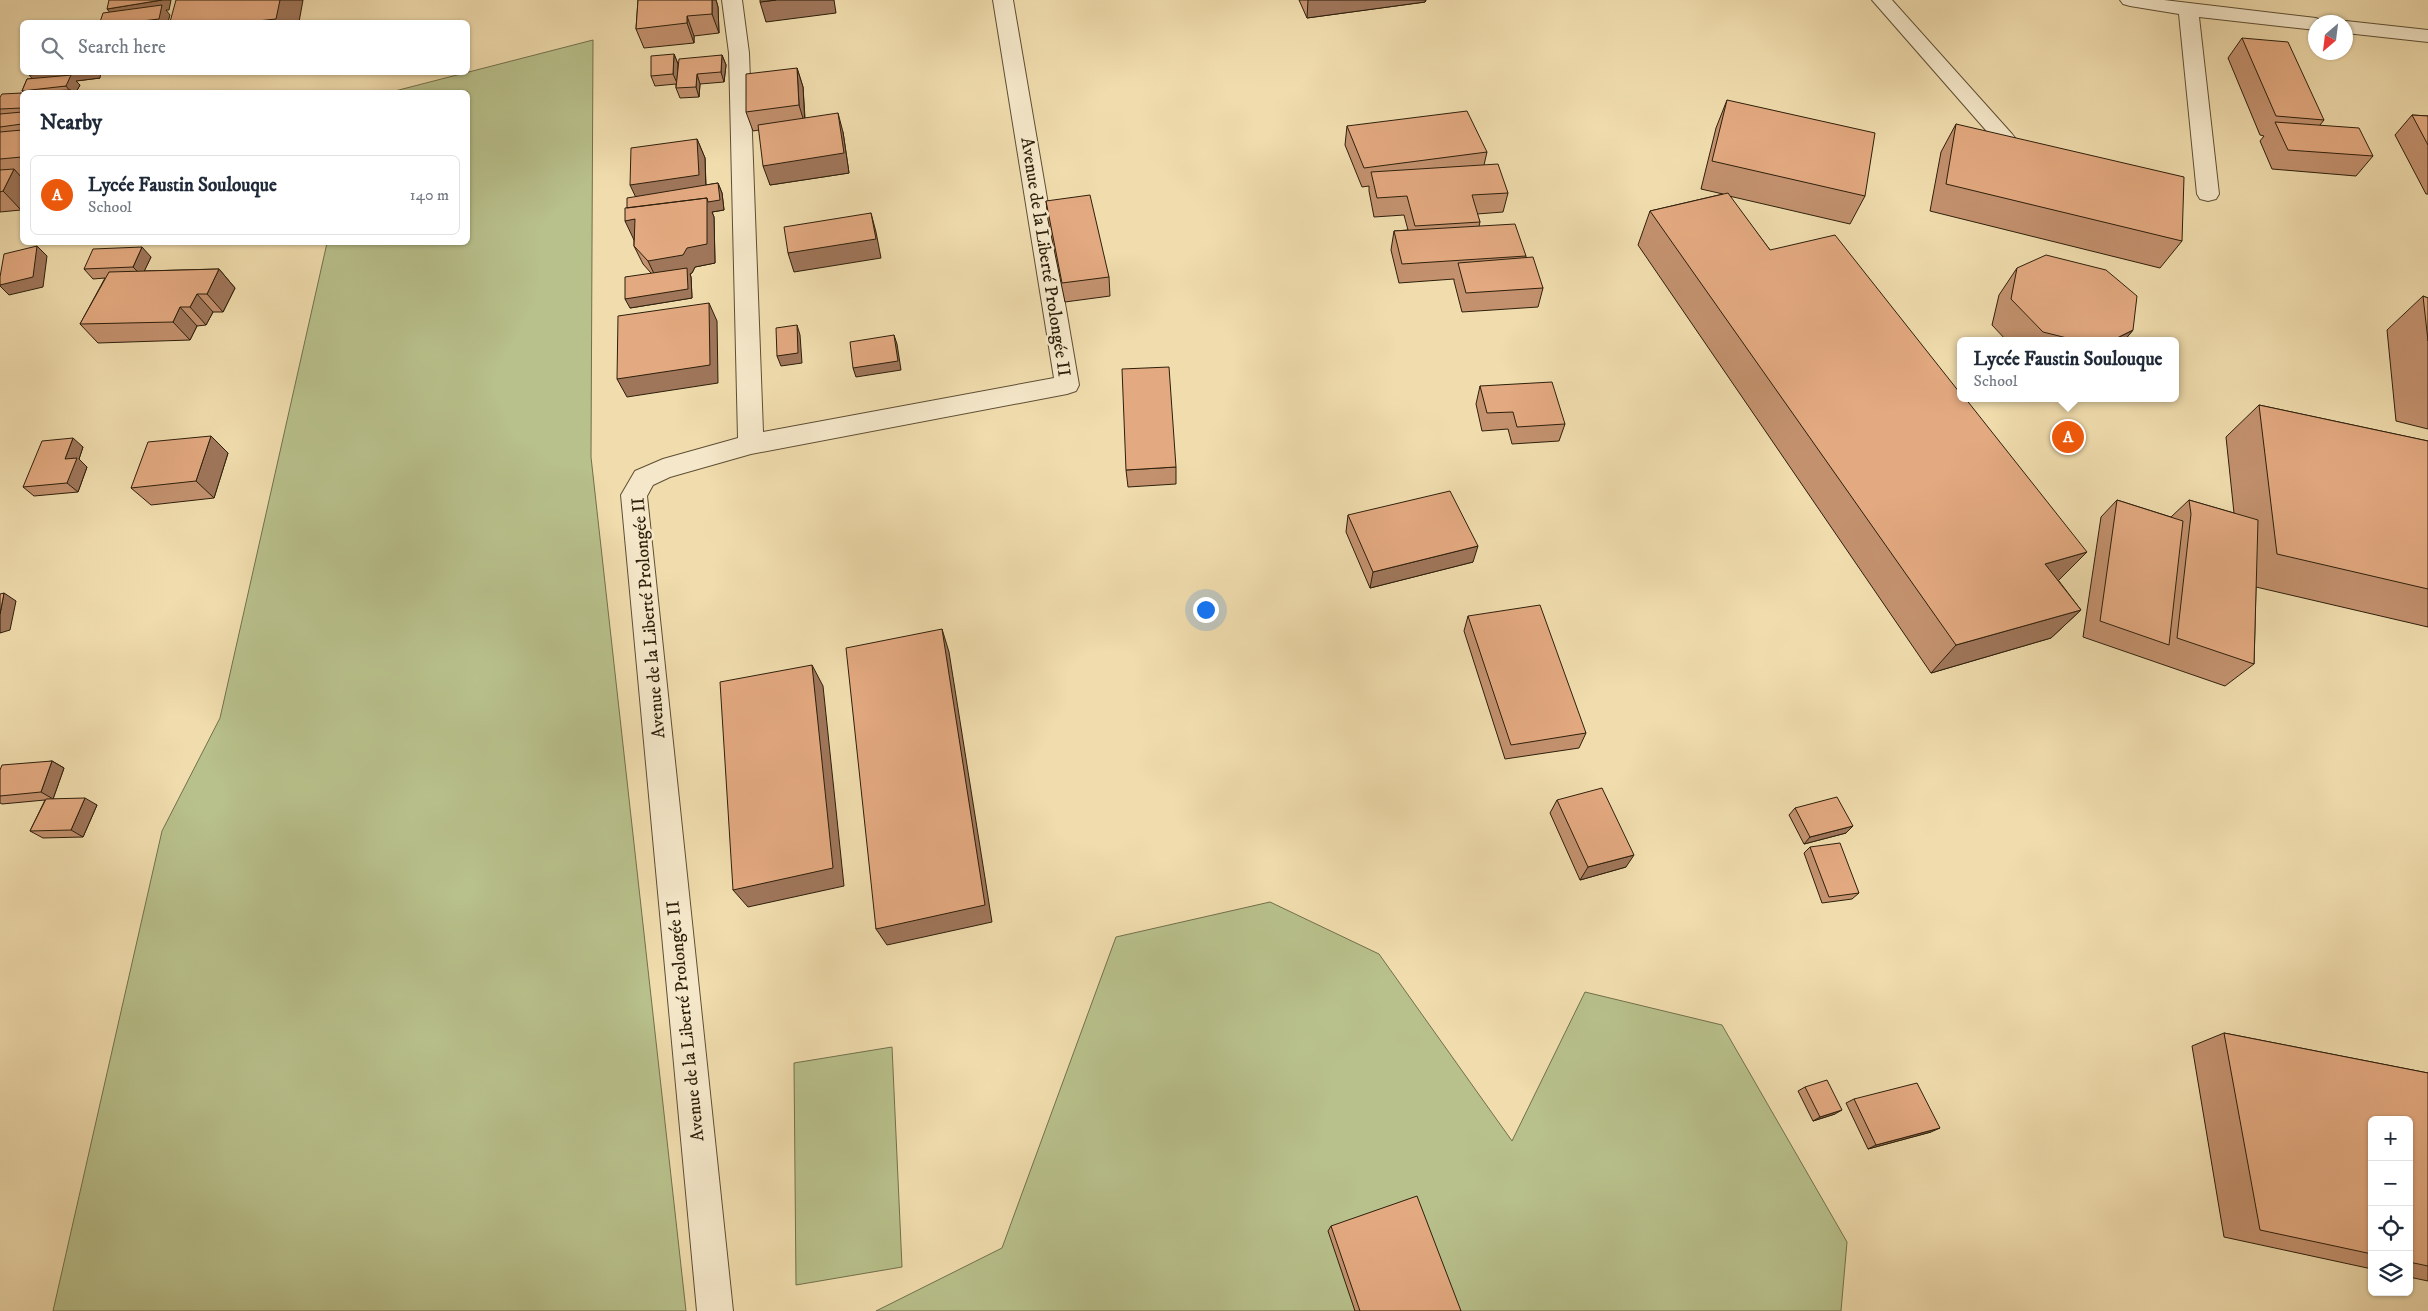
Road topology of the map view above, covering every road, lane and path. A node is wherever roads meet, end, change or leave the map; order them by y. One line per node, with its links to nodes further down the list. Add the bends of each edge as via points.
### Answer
1 (732, 0): 11 (street, via 740,72)
2 (1003, 0): 11 (street, Avenue de la Liberté Prolongée II, via 1067,385)
3 (1882, 0): 9 (street)
4 (2130, 0): 5 (street)
5 (2188, 10): 6 (street); 10 (street)
6 (2308, 23)
7 (2353, 28): 8 (street)
8 (2428, 36)
9 (2005, 139)
10 (2208, 194)
11 (751, 444): 12 (street, Avenue de la Liberté Prolongée II, via 663,469 644,478 634,495)
12 (715, 1311)

